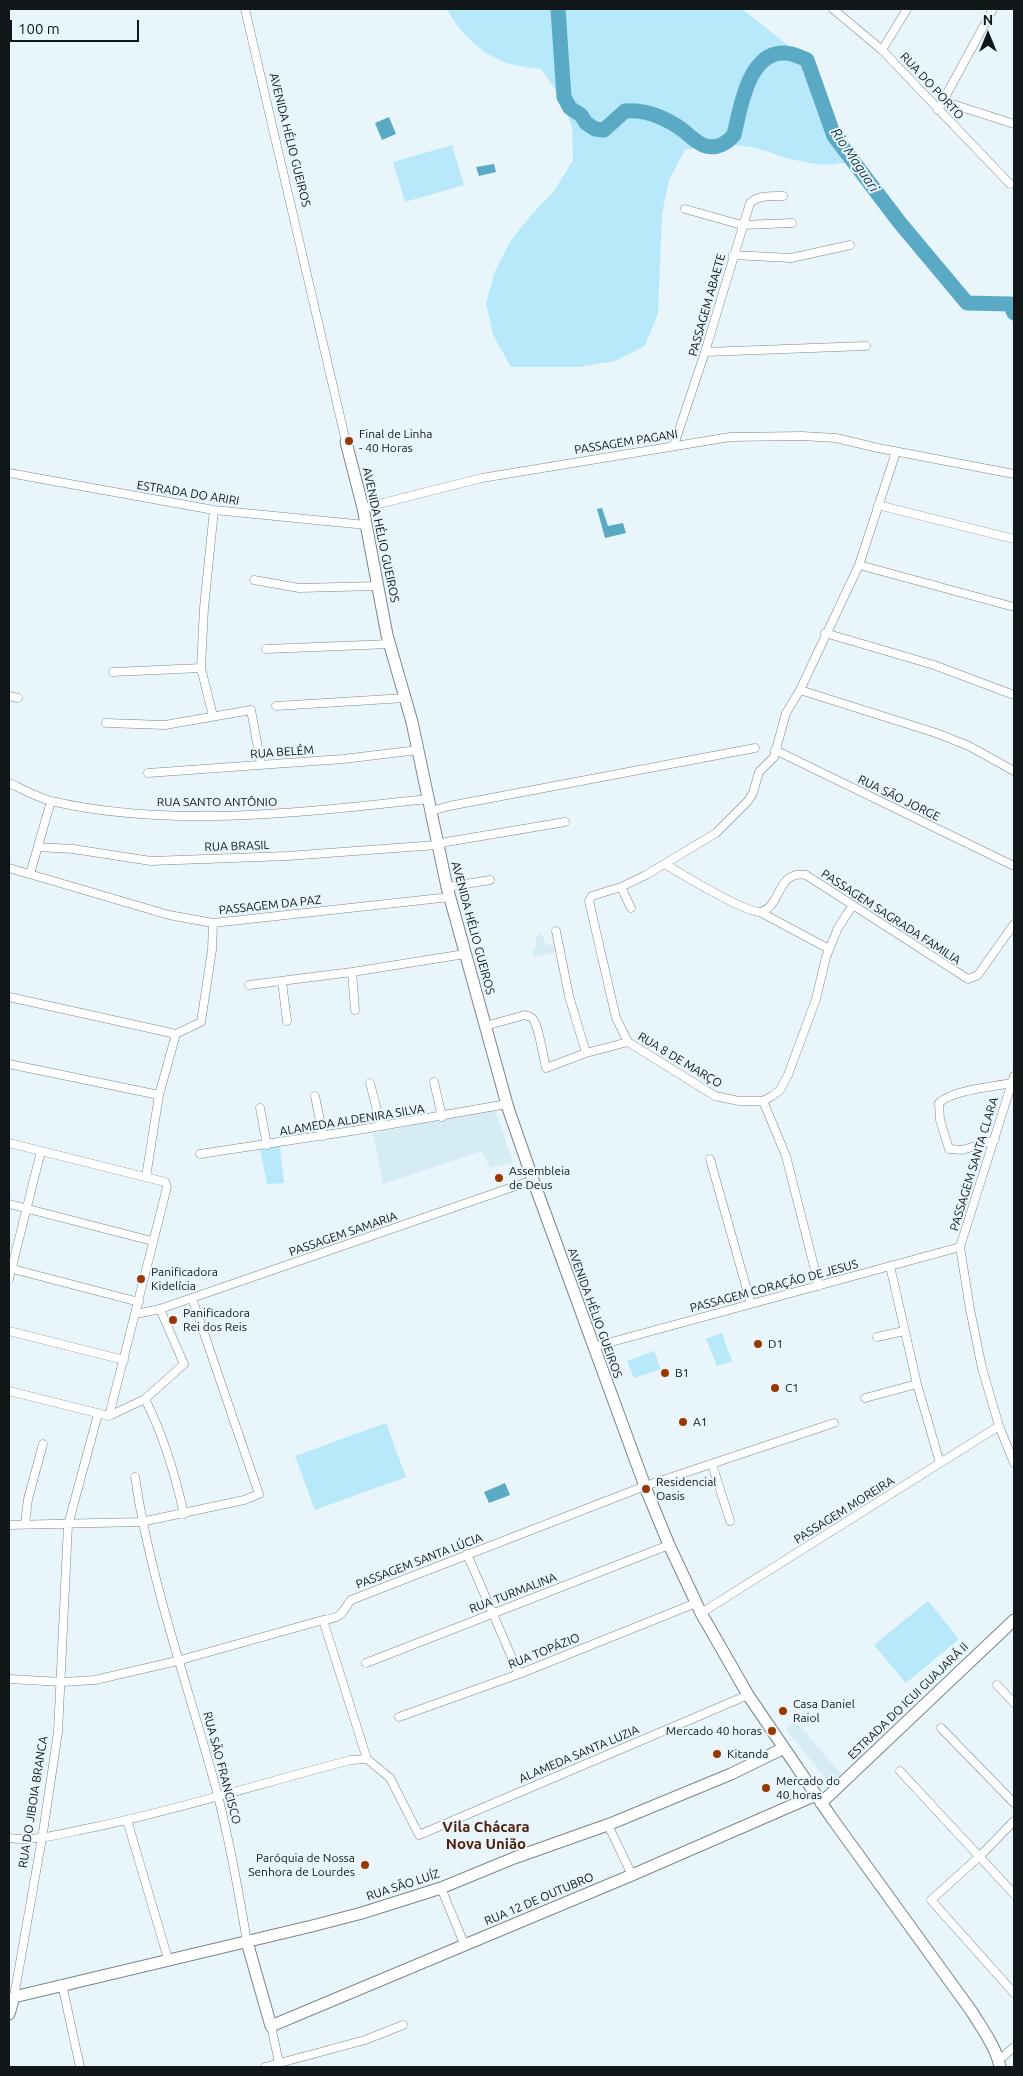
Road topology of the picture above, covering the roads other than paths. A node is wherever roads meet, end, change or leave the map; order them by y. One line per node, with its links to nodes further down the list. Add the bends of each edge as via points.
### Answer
1 (245, 9): 18 (street, AVENIDA HÉLIO GUEIROS)
2 (833, 9): 5 (street, RUA DO PORTO)
3 (907, 9): 5 (street)
4 (993, 9): 6 (street)
5 (882, 50): 7 (street, RUA DO PORTO)
6 (943, 101): 7 (street); 8 (street)
7 (938, 110): 9 (street, RUA DO PORTO)
8 (1014, 124)
9 (1010, 184)
10 (783, 196): 13 (street, PASSAGEM ABAETE, via 753,200)
11 (684, 209): 13 (street)
12 (792, 223): 13 (street)
13 (742, 225): 15 (street, PASSAGEM ABAETE)
14 (850, 245): 15 (street, via 791,258)
15 (733, 255): 17 (street, PASSAGEM ABAETE)
16 (866, 346): 17 (street)
17 (705, 352): 19 (street, PASSAGEM ABAETE)
18 (346, 442): 24 (main road, AVENIDA HÉLIO GUEIROS)
19 (674, 445): 20 (street, PASSAGEM PAGANI, via 730,437 802,436 836,438); 24 (street, PASSAGEM PAGANI, via 482,478)
20 (896, 452): 22 (street, PASSAGEM PAGANI); 23 (street)
21 (9, 473): 25 (street, ESTRADA DO ARIRI)
22 (1014, 474)
23 (878, 505): 27 (street); 28 (street)
24 (363, 508): 26 (main road, AVENIDA HÉLIO GUEIROS)
25 (214, 510): 26 (street, ESTRADA DO ARIRI); 35 (street)
26 (366, 525): 30 (main road, AVENIDA HÉLIO GUEIROS)
27 (1014, 539)
28 (859, 565): 31 (street); 32 (street)
29 (254, 580): 30 (street, via 299,588)
30 (378, 586): 33 (main road, AVENIDA HÉLIO GUEIROS)
31 (1014, 607)
32 (825, 633): 37 (street); 38 (street, via 934,665)
33 (390, 644): 34 (street); 41 (main road, AVENIDA HÉLIO GUEIROS)
34 (266, 649)
35 (201, 668): 36 (street); 43 (street)
36 (112, 672)
37 (800, 690): 47 (street, via 786,713); 49 (street, via 936,733 969,746)
38 (1014, 695)
39 (9, 696): 40 (street)
40 (18, 698)
41 (405, 698): 42 (street); 46 (main road, AVENIDA HÉLIO GUEIROS)
42 (276, 706)
43 (213, 716): 44 (street, via 165,724); 48 (street, via 251,710)
44 (106, 723)
45 (756, 748): 54 (street)
46 (418, 750): 48 (street, RUA BELÉM); 52 (main road, AVENIDA HÉLIO GUEIROS)
47 (774, 750): 58 (street, via 774,757 759,772 753,793 739,812 716,833); 59 (street, RUA SÃO JORGE)
48 (261, 764): 50 (street, RUA BELÉM)
49 (1014, 771)
50 (148, 773)
51 (9, 783): 53 (street, RUA SANTO ANTÔNIO)
52 (428, 799): 53 (street, RUA SANTO ANTÔNIO, via 304,813 177,816 129,813); 54 (main road, AVENIDA HÉLIO GUEIROS)
53 (51, 801): 57 (street)
54 (431, 811): 56 (main road, AVENIDA HÉLIO GUEIROS)
55 (564, 822): 56 (street, RUA BRASIL)
56 (437, 845): 57 (street, RUA BRASIL, via 287,856 151,861); 64 (main road, AVENIDA HÉLIO GUEIROS)
57 (38, 847): 61 (street)
58 (665, 864): 63 (street); 67 (street)
59 (1014, 866)
60 (9, 868): 61 (street, PASSAGEM DA PAZ)
61 (30, 874): 68 (street, PASSAGEM DA PAZ, via 169,915)
62 (490, 880): 64 (street, PASSAGEM DA PAZ)
63 (622, 887): 66 (street); 81 (street, via 592,896 588,901 616,1018)
64 (448, 892): 68 (street, PASSAGEM DA PAZ); 72 (main road, AVENIDA HÉLIO GUEIROS)
65 (853, 906): 67 (street, PASSAGEM SAGRADA FAMILIA, via 806,875 798,874 784,884 769,907); 69 (street, PASSAGEM SAGRADA FAMILIA, via 968,979 978,975); 71 (street)
66 (631, 908)
67 (760, 912): 71 (street)
68 (213, 923): 80 (street, via 201,1022)
69 (1014, 924)
70 (556, 931): 82 (street, via 569,996)
71 (829, 948): 89 (street, via 806,1028 788,1075 780,1090)
72 (465, 954): 73 (street); 79 (main road, AVENIDA HÉLIO GUEIROS)
73 (352, 972): 74 (street); 77 (street)
74 (282, 982): 75 (street); 78 (street)
75 (249, 986)
76 (9, 997): 80 (street)
77 (355, 1010)
78 (287, 1021)
79 (485, 1026): 82 (street, RUA 8 DE MARÇO, via 531,1016 546,1068); 90 (main road, AVENIDA HÉLIO GUEIROS)
80 (176, 1034): 87 (street)
81 (628, 1042): 82 (street, RUA 8 DE MARÇO); 89 (street, RUA 8 DE MARÇO, via 715,1096 739,1102)
82 (586, 1053)
83 (9, 1064): 87 (street)
84 (1012, 1080): 95 (street, PASSAGEM SANTA CLARA); 95 (street, via 959,1093 939,1104 949,1149 962,1150)
85 (434, 1082): 92 (street)
86 (370, 1083): 93 (street)
87 (159, 1095): 101 (street)
88 (315, 1096): 94 (street)
89 (763, 1101): 110 (street, via 786,1156)
90 (507, 1104): 92 (street, ALAMEDA ALDENIRA SILVA); 102 (main road, AVENIDA HÉLIO GUEIROS)
91 (260, 1108): 97 (street)
92 (442, 1116): 93 (street, ALAMEDA ALDENIRA SILVA)
93 (381, 1126): 94 (street, ALAMEDA ALDENIRA SILVA)
94 (323, 1136): 97 (street, ALAMEDA ALDENIRA SILVA)
95 (995, 1140): 106 (street, PASSAGEM SANTA CLARA)
96 (9, 1143): 98 (street)
97 (267, 1145): 99 (street, ALAMEDA ALDENIRA SILVA)
98 (41, 1151): 101 (street); 104 (street)
99 (200, 1154)
100 (710, 1159): 113 (street)
101 (146, 1177): 105 (street, via 165,1182 167,1187)
102 (533, 1180): 111 (street, PASSAGEM SAMARIA); 119 (main road, AVENIDA HÉLIO GUEIROS)
103 (9, 1204): 104 (street)
104 (26, 1209): 105 (street); 108 (street)
105 (152, 1241): 112 (street)
106 (960, 1247): 107 (street, PASSAGEM CORAÇÃO DE JESUS); 128 (street, PASSAGEM SANTA CLARA, via 976,1338)
107 (890, 1266): 110 (street, PASSAGEM CORAÇÃO DE JESUS); 117 (street)
108 (10, 1268): 109 (street); 112 (street)
109 (9, 1279)
110 (819, 1286): 113 (street, PASSAGEM CORAÇÃO DE JESUS)
111 (192, 1298): 114 (street, PASSAGEM SAMARIA); 135 (street, via 258,1494)
112 (139, 1302): 115 (street)
113 (751, 1304): 119 (street, PASSAGEM CORAÇÃO DE JESUS)
114 (160, 1309): 115 (street, PASSAGEM SAMARIA); 124 (street, via 184,1364)
115 (136, 1314): 120 (street)
116 (9, 1331): 120 (street)
117 (904, 1331): 118 (street); 121 (street)
118 (877, 1337)
119 (593, 1347): 134 (main road, AVENIDA HÉLIO GUEIROS)
120 (124, 1360): 126 (street)
121 (916, 1384): 123 (street); 131 (street)
122 (9, 1391): 125 (street)
123 (865, 1398)
124 (145, 1399): 126 (street); 135 (street, via 170,1460)
125 (98, 1414): 126 (street); 140 (street, RUA DO JIBOIA BRANCA)
126 (109, 1416)
127 (834, 1423): 132 (street, PASSAGEM SANTA LÚCIA)
128 (999, 1426): 130 (street, PASSAGEM SANTA CLARA); 131 (street, PASSAGEM MOREIRA)
129 (42, 1444): 138 (street)
130 (1014, 1462)
131 (940, 1463): 143 (street, PASSAGEM MOREIRA)
132 (712, 1464): 134 (street, PASSAGEM SANTA LÚCIA); 136 (street)
133 (134, 1476): 137 (street, RUA SÃO FRANCISCO)
134 (645, 1486): 141 (main road, AVENIDA HÉLIO GUEIROS); 142 (street, PASSAGEM SANTA LÚCIA)
135 (184, 1514): 137 (street)
136 (730, 1521)
137 (141, 1522): 140 (street); 147 (street, RUA SÃO FRANCISCO)
138 (25, 1524): 139 (street); 140 (street)
139 (9, 1525)
140 (68, 1525): 151 (street, RUA DO JIBOIA BRANCA)
141 (669, 1545): 143 (main road, AVENIDA HÉLIO GUEIROS); 144 (street, RUA TURMALINA)
142 (467, 1554): 144 (street); 145 (street, PASSAGEM SANTA LÚCIA, via 351,1600 340,1616)
143 (699, 1608): 149 (street, RUA TOPÁZIO); 153 (main road, AVENIDA HÉLIO GUEIROS)
144 (493, 1613): 148 (street, RUA TURMALINA); 149 (street)
145 (323, 1620): 147 (street, PASSAGEM SANTA LÚCIA); 158 (street)
146 (1014, 1620): 161 (main road, ESTRADA DO ICUI GUAJARÁ II)
147 (177, 1661): 151 (street, PASSAGEM SANTA LÚCIA, via 95,1680); 160 (street, RUA SÃO FRANCISCO)
148 (366, 1663)
149 (519, 1674): 155 (street, RUA TOPÁZIO)
150 (9, 1679): 151 (street, PASSAGEM SANTA LÚCIA)
151 (62, 1682): 167 (street, RUA DO JIBOIA BRANCA)
152 (997, 1685): 154 (street)
153 (748, 1695): 157 (main road, AVENIDA HÉLIO GUEIROS); 158 (street, ALAMEDA SANTA LUZIA, via 419,1835 390,1778)
154 (1014, 1703)
155 (399, 1717)
156 (941, 1728): 162 (street)
157 (784, 1748): 161 (main road, AVENIDA HÉLIO GUEIROS); 165 (main road, RUA SÃO LUÍZ, via 731,1774)
158 (367, 1759): 160 (street, via 343,1762)
159 (900, 1771): 168 (street)
160 (218, 1797): 163 (street); 172 (street, RUA SÃO FRANCISCO)
161 (819, 1799): 169 (main road, RUA 12 DE OUTUBRO); 182 (main road, AVENIDA HÉLIO GUEIROS, via 972,2012)
162 (1014, 1803)
163 (126, 1820): 167 (street); 174 (street)
164 (1014, 1822): 168 (street)
165 (608, 1825): 169 (street); 170 (main road, RUA SÃO LUÍZ)
166 (9, 1838): 167 (street)
167 (42, 1838): 176 (street, RUA DO JIBOIA BRANCA)
168 (980, 1856): 171 (street); 177 (street, via 931,1900)
169 (632, 1875): 173 (main road, RUA 12 DE OUTUBRO)
170 (441, 1888): 172 (main road, RUA SÃO LUÍZ, via 362,1913); 173 (street)
171 (1014, 1894)
172 (247, 1942): 174 (main road, RUA SÃO LUÍZ); 180 (main road, RUA SÃO FRANCISCO)
173 (465, 1946): 180 (main road, RUA 12 DE OUTUBRO)
174 (168, 1959): 175 (main road, RUA SÃO LUÍZ)
175 (62, 1984): 176 (main road, RUA SÃO LUÍZ); 184 (street)
176 (13, 1989): 178 (main road, RUA DO JIBOIA BRANCA)
177 (1014, 1993)
178 (9, 2014)
179 (404, 2025): 183 (street)
180 (271, 2026): 183 (street, RUA SÃO FRANCISCO)
181 (1014, 2047): 182 (street)
182 (999, 2064)
183 (279, 2066): 185 (street)
184 (80, 2067)
185 (265, 2067)

